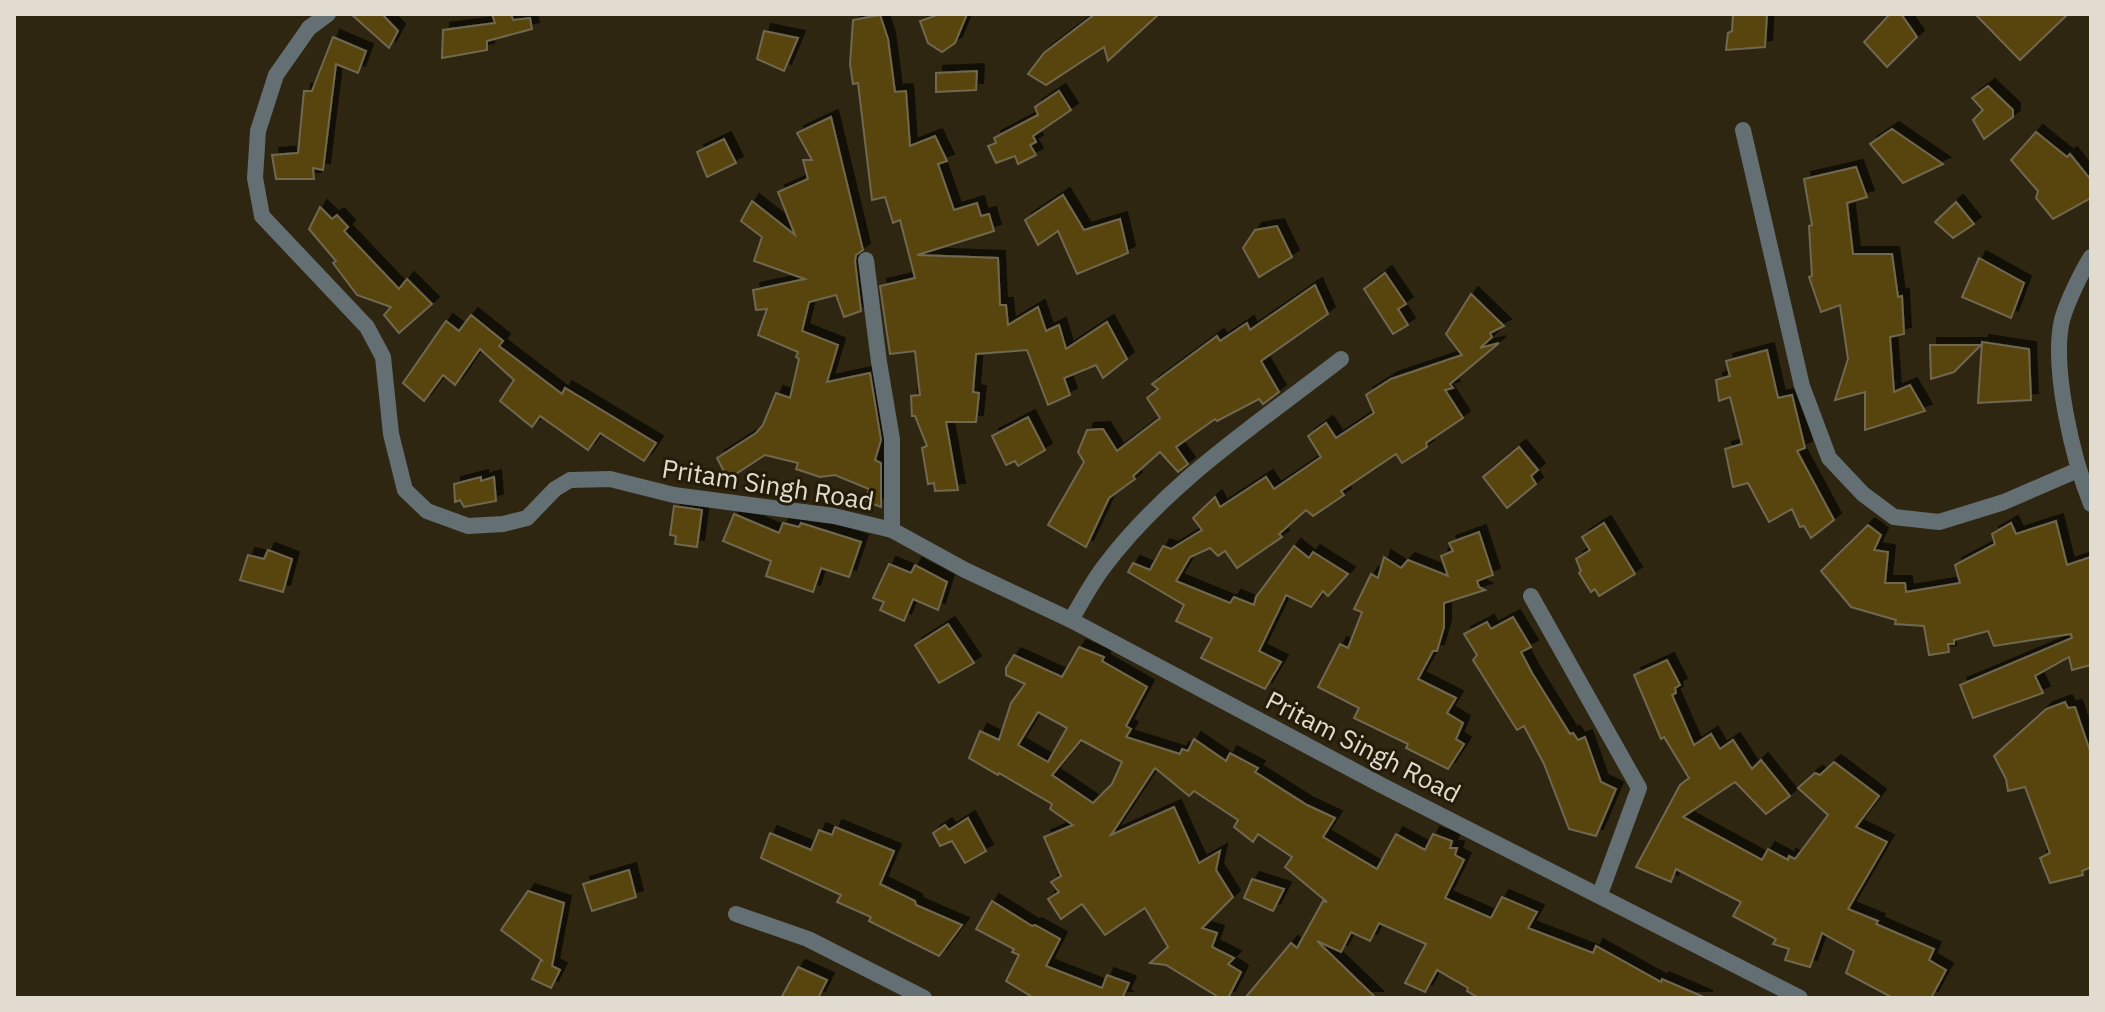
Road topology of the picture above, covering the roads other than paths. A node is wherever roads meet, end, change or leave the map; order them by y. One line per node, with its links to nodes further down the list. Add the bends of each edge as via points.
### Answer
1 (328, 14): 8 (street, Pritam Singh Road, via 309,28 276,75 258,131 255,178 262,216 367,327 383,357 391,434 405,490 427,511 468,526 503,524 527,518 570,480 610,479 674,495 834,516)
2 (1743, 130): 6 (street, via 1802,386 1829,458 1863,494 1894,517 1939,522 2004,502)
3 (2091, 257): 6 (street, via 2062,320 2060,370)
4 (866, 260): 8 (street, via 892,439)
5 (1341, 359): 10 (street, via 1142,521 1102,569)
6 (2078, 470): 7 (street)
7 (2091, 504)
8 (892, 530): 10 (street, Pritam Singh Road)
9 (1531, 596): 11 (street, via 1639,788)
10 (1071, 620): 11 (street, Pritam Singh Road)
11 (1600, 894): 14 (street, Pritam Singh Road)
12 (736, 914): 13 (street, via 808,939)
13 (924, 998)
14 (1800, 998)

